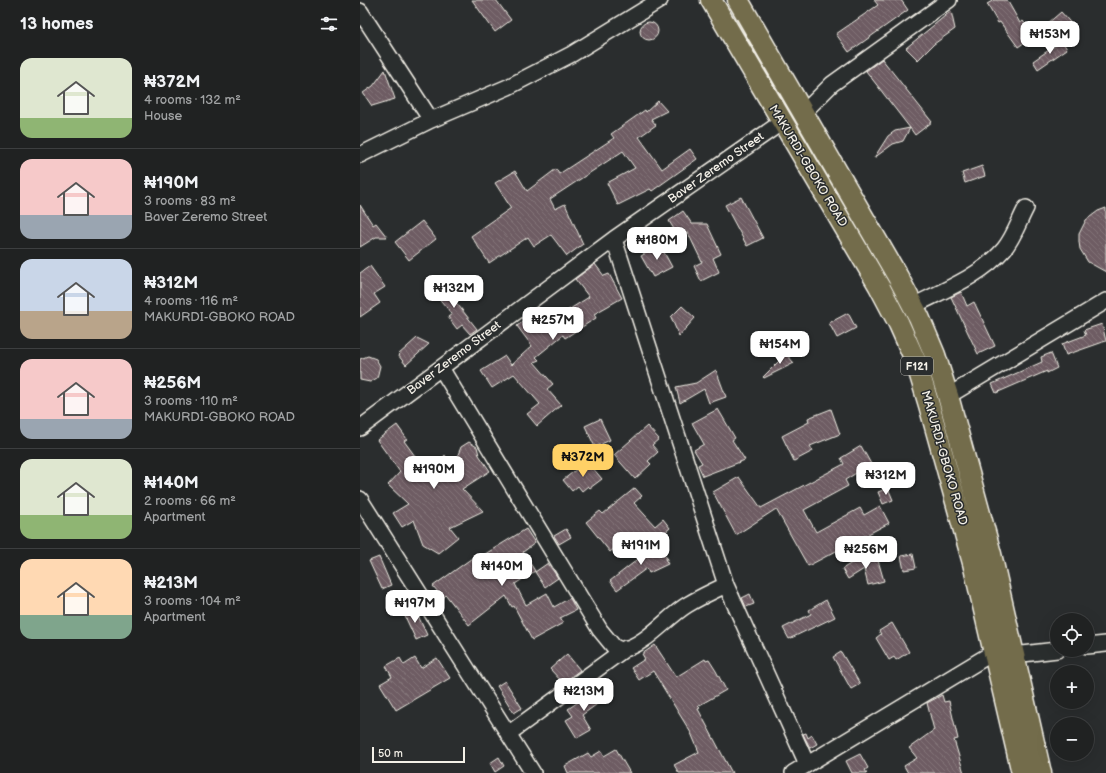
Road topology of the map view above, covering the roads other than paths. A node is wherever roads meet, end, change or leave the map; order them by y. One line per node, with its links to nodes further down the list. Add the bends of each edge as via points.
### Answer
1 (660, 0): 7 (street, via 572,54 508,87)
2 (711, 0): 8 (main road, MAKURDI-GBOKO ROAD / F121)
3 (738, 0): 6 (main road, F121)
4 (949, 0): 6 (street, via 832,84)
5 (360, 11): 7 (street)
6 (804, 112): 13 (main road, F121)
7 (431, 120): 9 (street)
8 (782, 122): 11 (street, Baver Zeremo Street); 14 (main road, MAKURDI-GBOKO ROAD / F121)
9 (360, 155)
10 (1026, 208): 13 (street, via 1012,238 987,265)
11 (614, 239): 15 (street, Baver Zeremo Street); 19 (street)
12 (1106, 301): 16 (street)
13 (916, 312): 14 (main road); 16 (main road, F121, via 935,355)
14 (899, 324): 24 (main road, MAKURDI-GBOKO ROAD / F121, via 916,362 929,405)
15 (441, 368): 17 (street, Baver Zeremo Street); 22 (street, via 600,630 614,647 621,650)
16 (948, 396): 25 (main road, F121, via 991,554)
17 (360, 428)
18 (360, 499): 26 (street)
19 (726, 584): 22 (street, via 686,605 658,630); 27 (street)
20 (1106, 644): 21 (street)
21 (1094, 645)
22 (626, 648): 26 (street)
23 (1050, 651): 25 (street)
24 (994, 652): 27 (street); 30 (main road, MAKURDI-GBOKO ROAD / F121)
25 (1014, 655): 31 (main road, F121)
26 (508, 734): 28 (street)
27 (807, 764): 29 (street)
28 (533, 773)
29 (793, 773)
30 (1022, 773)
31 (1041, 773)

